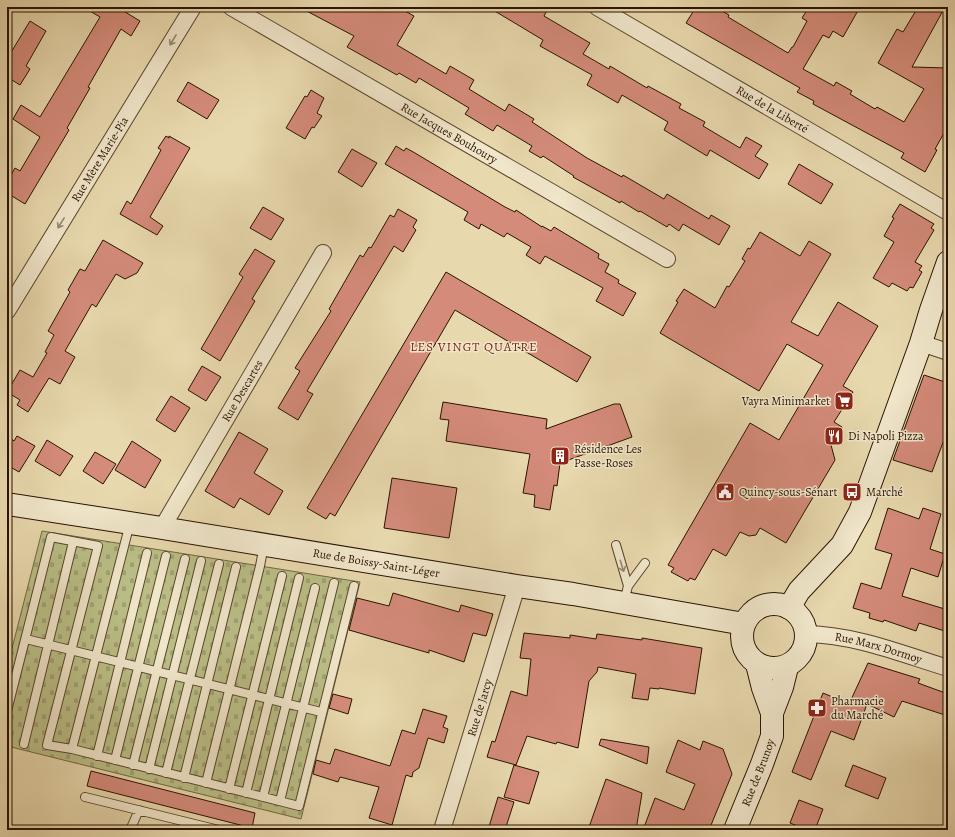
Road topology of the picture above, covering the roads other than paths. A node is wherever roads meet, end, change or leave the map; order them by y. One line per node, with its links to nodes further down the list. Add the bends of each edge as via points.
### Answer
1 (193, 7): 8 (street, Rue Mère Marie-Pia, one-way to 8)
2 (231, 7): 6 (street, Rue Jacques Bouhoury)
3 (597, 7): 4 (street, Rue de la Liberté)
4 (948, 212)
5 (323, 253): 13 (street, Rue Descartes)
6 (667, 259)
7 (948, 262): 9 (main road)
8 (7, 311)
9 (921, 343): 10 (street); 31 (main road, via 860,512 842,545 799,591)
10 (948, 352)
11 (7, 504): 12 (main road, Rue de Boissy-Saint-Léger)
12 (130, 523): 13 (main road, Rue de Boissy-Saint-Léger); 37 (lane)
13 (162, 528): 15 (main road, Rue de Boissy-Saint-Léger)
14 (73, 542): 34 (lane, via 51,537); 35 (lane); 36 (lane, via 98,546)
15 (264, 545): 28 (main road, Rue de Boissy-Saint-Léger); 47 (lane)
16 (616, 546): 30 (lane, one-way to 30)
17 (147, 553): 38 (lane)
18 (166, 556): 40 (lane)
19 (185, 559): 43 (lane)
20 (201, 561): 44 (lane)
21 (645, 563): 30 (lane)
22 (219, 564): 45 (lane)
23 (236, 567): 46 (lane)
24 (282, 576): 48 (lane)
25 (299, 578): 49 (lane)
26 (334, 583): 51 (lane)
27 (354, 586): 53 (lane)
28 (517, 586): 30 (main road, Rue de Boissy-Saint-Léger); 72 (street, Rue de Jarcy)
29 (315, 588): 50 (lane)
30 (626, 594): 32 (main road, Rue de Boissy-Saint-Léger)
31 (790, 608): 32 (main road, via 768,604 758,608); 33 (main road, via 798,614)
32 (744, 624): 39 (main road, via 743,646)
33 (807, 634): 41 (main road, via 802,654); 42 (street, Rue Marx Dormoy, via 826,634 854,639)
34 (26, 639): 35 (lane); 52 (lane)
35 (48, 644): 36 (lane); 55 (lane)
36 (71, 649): 37 (lane); 56 (lane, via 47,745)
37 (96, 655): 38 (lane); 56 (lane)
38 (120, 661): 40 (lane); 57 (lane)
39 (756, 664): 41 (main road, via 777,669); 54 (main road, Rue de Brunoy)
40 (138, 666): 43 (lane); 58 (lane)
41 (787, 667): 54 (main road, Rue de Brunoy)
42 (948, 668)
43 (157, 670): 44 (lane); 59 (lane)
44 (173, 674): 45 (lane); 60 (lane)
45 (190, 679): 46 (lane); 61 (lane)
46 (207, 683): 47 (lane); 62 (lane)
47 (229, 689): 48 (lane); 63 (lane)
48 (252, 694): 49 (lane); 64 (lane)
49 (270, 699): 50 (lane); 65 (lane)
50 (287, 703): 51 (lane); 67 (lane)
51 (303, 707): 53 (lane); 68 (lane)
52 (7, 711)
53 (321, 712): 68 (lane, via 298,806)
54 (772, 713): 73 (main road, Rue de Brunoy, via 772,736)
55 (24, 744)
56 (72, 749): 57 (lane)
57 (97, 756): 58 (lane)
58 (114, 760): 59 (lane)
59 (133, 765): 60 (lane)
60 (149, 769): 61 (lane)
61 (166, 774): 62 (lane)
62 (184, 778): 63 (lane)
63 (206, 783): 64 (lane)
64 (229, 789): 65 (lane)
65 (246, 793): 67 (lane)
66 (86, 797): 69 (lane)
67 (263, 797): 68 (lane)
68 (280, 801)
69 (139, 810): 70 (lane); 71 (lane)
70 (130, 830)
71 (219, 830)
72 (442, 830)
73 (735, 830)

